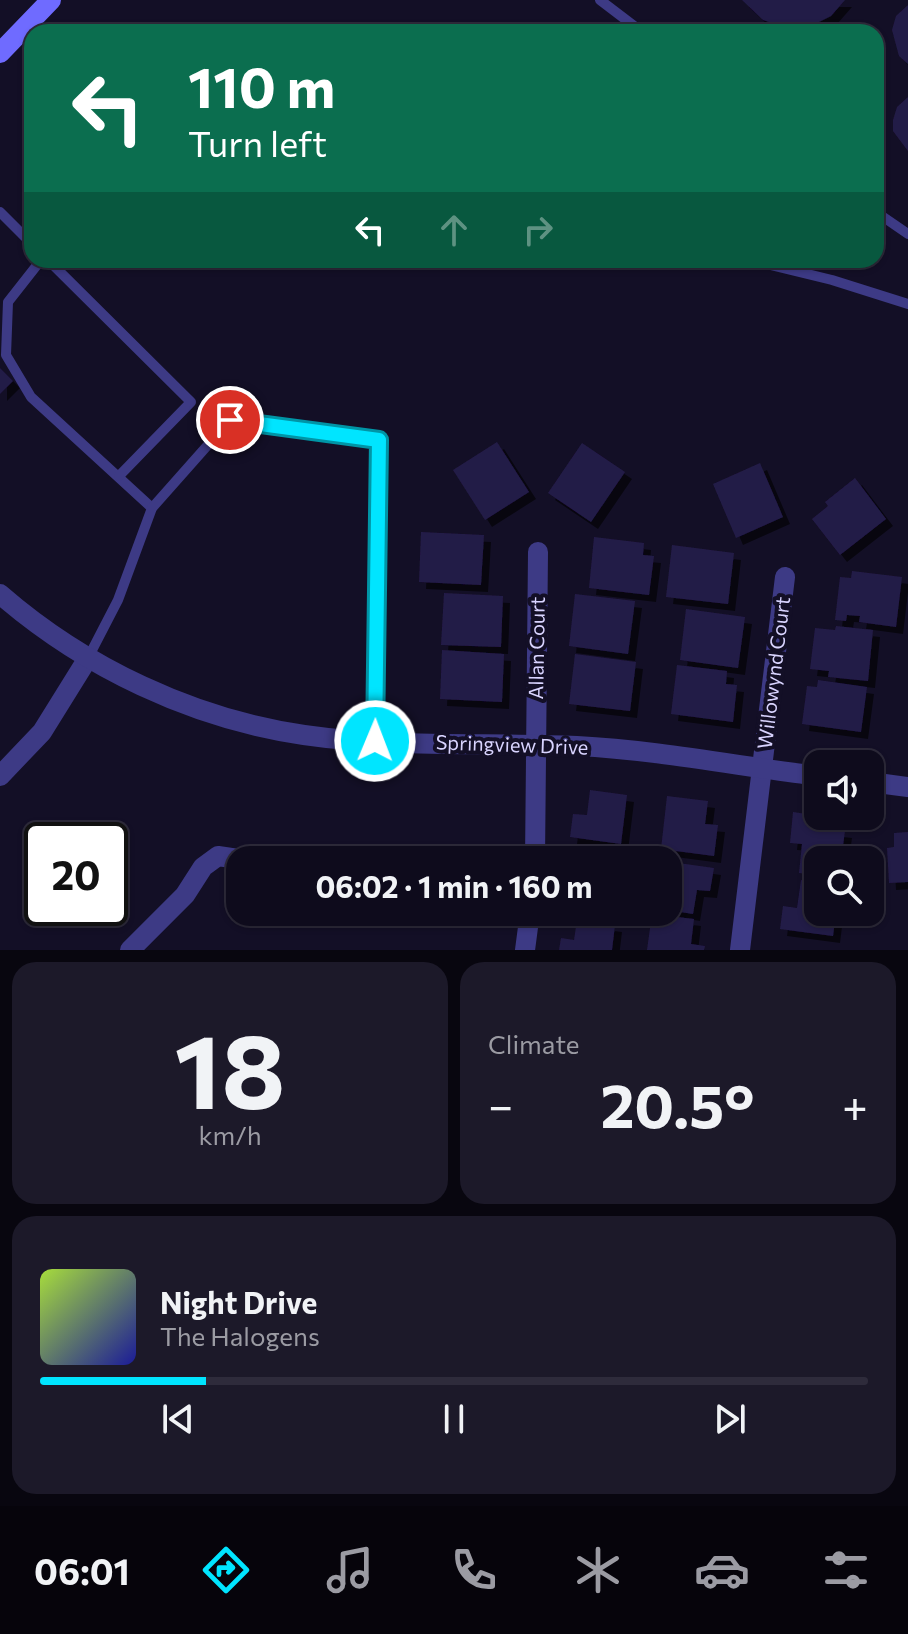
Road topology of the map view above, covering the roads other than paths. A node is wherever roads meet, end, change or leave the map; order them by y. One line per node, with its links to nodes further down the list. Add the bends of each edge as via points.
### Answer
1 (51, 0): 3 (main road)
2 (600, 0): 4 (lane)
3 (28, 24)
4 (632, 24)
5 (24, 28): 6 (main road)
6 (0, 53)
7 (0, 212): 10 (lane)
8 (884, 218): 9 (lane)
9 (908, 234)
10 (24, 236)
11 (35, 268): 15 (lane, via 8,302 6,355 31,397)
12 (56, 268): 15 (lane, via 191,402)
13 (783, 268): 14 (lane)
14 (908, 304)
15 (119, 476): 16 (lane)
16 (152, 508): 20 (lane, via 118,600); 21 (lane, via 230,420 379,440)
17 (538, 552): 22 (street, Allan Court)
18 (785, 577): 23 (street, Willowynd Court)
19 (0, 594): 20 (street, Springview Drive)
20 (88, 658): 21 (street, Springview Drive, via 149,689 232,718 302,735); 25 (street, via 42,732)
21 (375, 741): 22 (street, Springview Drive)
22 (536, 745): 23 (street, Springview Drive); 28 (street, Allan Court)
23 (762, 769): 24 (street, Springview Drive); 33 (street, Willowynd Court)
24 (804, 774)
25 (0, 776)
26 (884, 784): 27 (street)
27 (908, 787)
28 (535, 846)
29 (226, 857): 31 (street, via 218,856 203,867 185,895)
30 (528, 926): 32 (street)
31 (130, 950)
32 (525, 950)
33 (740, 950)

